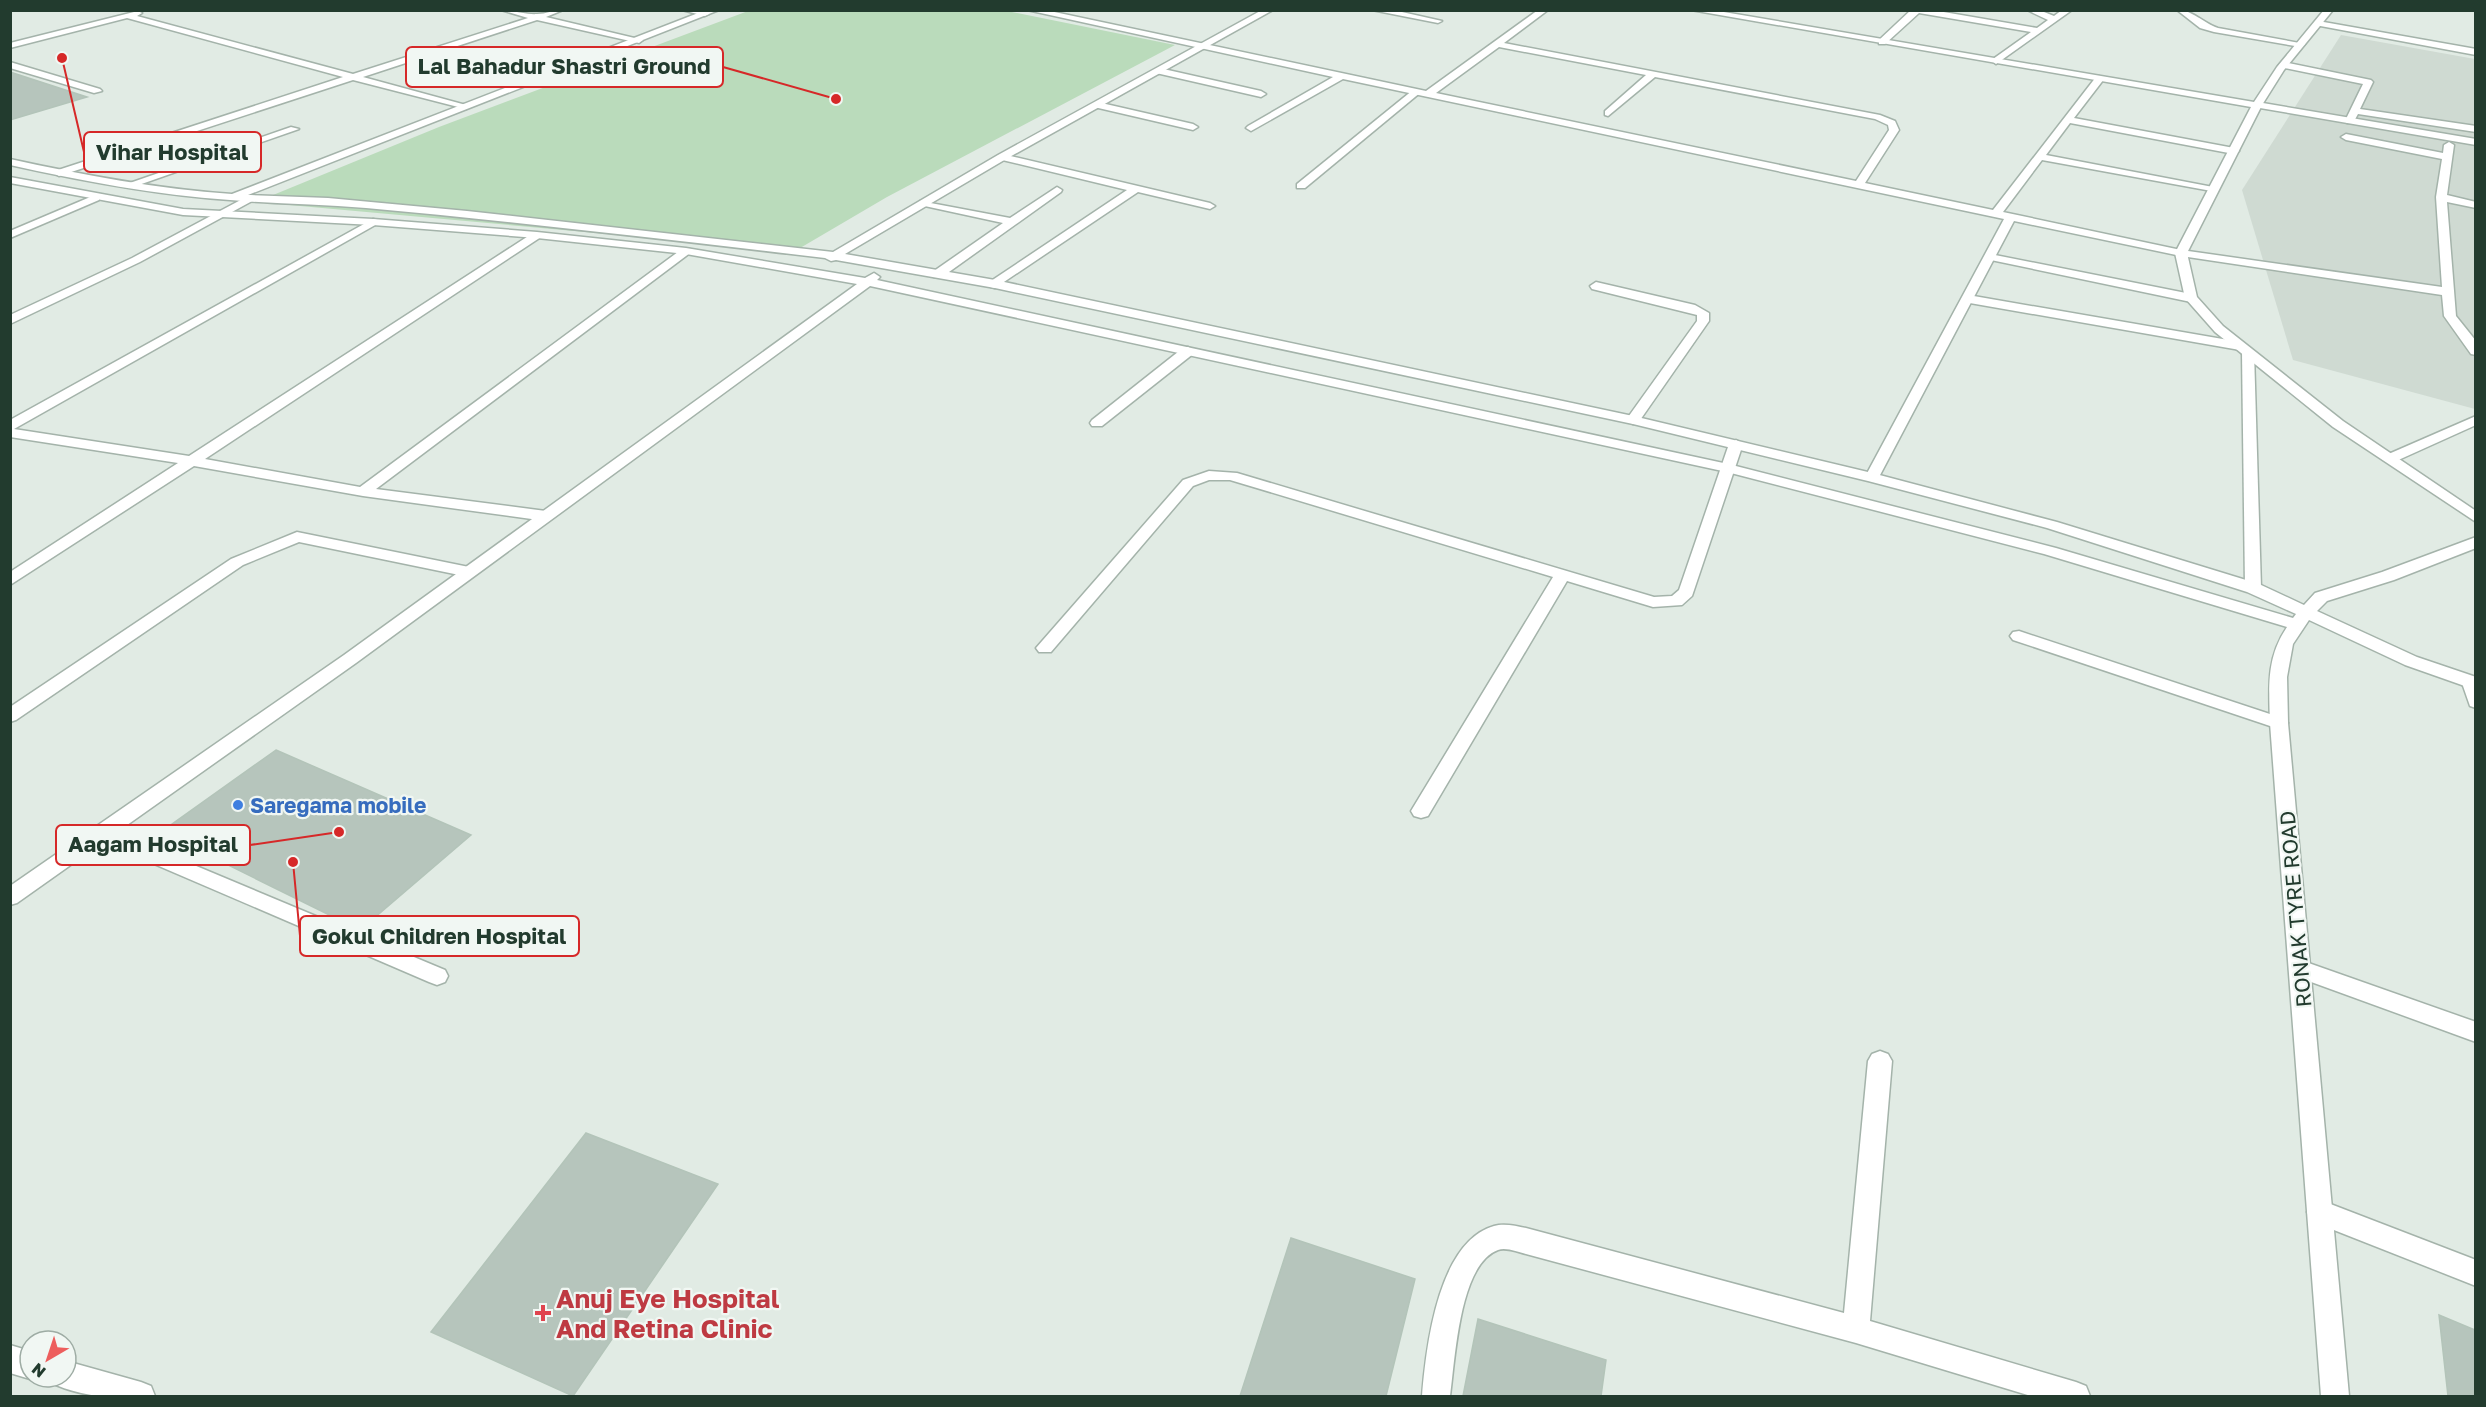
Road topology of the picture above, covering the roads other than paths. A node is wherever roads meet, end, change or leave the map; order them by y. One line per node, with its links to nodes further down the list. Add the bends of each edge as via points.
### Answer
1 (148, 10): 18 (street)
2 (506, 10): 19 (street)
3 (559, 10): 19 (street)
4 (686, 10): 17 (street)
5 (715, 10): 17 (street)
6 (1031, 10): 20 (street)
7 (1084, 10): 20 (street)
8 (1269, 10): 30 (street)
9 (1376, 10): 22 (street)
10 (1544, 10): 27 (street)
11 (1695, 10): 26 (street)
12 (2031, 10): 21 (street)
13 (2068, 10): 21 (street)
14 (2181, 10): 28 (street, via 2203,26 2217,30)
15 (2329, 10): 23 (street)
16 (1916, 11): 24 (street); 26 (street)
17 (705, 14): 25 (street)
18 (128, 16): 29 (street); 38 (street)
19 (537, 18): 25 (street); 38 (street)
20 (1067, 18): 30 (street)
21 (2055, 20): 24 (street)
22 (1438, 21)
23 (2318, 23): 28 (street); 31 (street)
24 (2038, 32): 32 (street)
25 (639, 40): 46 (street)
26 (1882, 42): 32 (street)
27 (1498, 44): 36 (street); 43 (street)
28 (2301, 44): 34 (street)
29 (10, 46)
30 (1202, 47): 35 (street); 37 (street)
31 (2475, 52)
32 (1996, 61): 39 (street)
33 (10, 64): 40 (street)
34 (2283, 65): 45 (street); 47 (street, via 2368,82)
35 (1159, 71): 42 (street); 44 (street)
36 (1653, 74): 48 (street); 66 (street, via 1892,123 1894,130)
37 (1341, 76): 41 (street); 52 (street)
38 (353, 78): 46 (street); 63 (street)
39 (2099, 79): 45 (street); 49 (street)
40 (97, 91)
41 (1416, 92): 43 (street); 67 (street)
42 (1261, 94)
43 (1428, 94): 66 (street)
44 (1097, 105): 51 (street); 59 (street)
45 (2257, 105): 50 (street); 58 (street)
46 (463, 107): 73 (street)
47 (2355, 111): 50 (street); 54 (street)
48 (1608, 113)
49 (2068, 120): 58 (street); 60 (street)
50 (2350, 121): 56 (street)
51 (1193, 127)
52 (1251, 128)
53 (294, 129): 65 (street)
54 (2475, 129)
55 (2346, 137): 61 (street)
56 (2450, 138): 57 (street); 61 (street)
57 (2475, 142)
58 (2234, 151): 70 (street)
59 (1002, 157): 68 (street); 75 (street)
60 (2040, 157): 70 (street); 78 (street)
61 (2448, 157): 71 (street)
62 (10, 162): 63 (street)
63 (59, 173): 65 (street)
64 (10, 180): 72 (street)
65 (129, 185): 73 (street)
66 (1859, 185): 78 (street)
67 (1301, 186)
68 (1134, 189): 77 (street); 93 (street)
69 (1057, 190): 82 (street)
70 (2213, 190): 86 (street)
71 (2441, 197): 76 (street); 95 (street)
72 (95, 198): 79 (street); 83 (street)
73 (230, 198): 74 (street)
74 (250, 198): 79 (street); 87 (street, via 467,214)
75 (924, 203): 82 (street); 87 (street)
76 (2475, 205)
77 (1210, 206)
78 (1996, 214): 80 (street)
79 (217, 215): 81 (street); 98 (street, via 136,260)
80 (2011, 217): 86 (street); 88 (street)
81 (373, 222): 84 (street); 105 (street)
82 (1012, 222): 91 (street)
83 (10, 235)
84 (537, 235): 85 (street); 109 (street)
85 (686, 251): 90 (street); 112 (street)
86 (2181, 253): 95 (street); 96 (street)
87 (835, 256): 89 (street); 90 (street)
88 (1990, 257): 96 (street); 97 (street)
89 (891, 265): 91 (street); 92 (street)
90 (809, 272): 92 (street)
91 (939, 274): 93 (street)
92 (868, 282): 100 (street); 113 (street)
93 (995, 284): 102 (street)
94 (1596, 286): 102 (street, via 1703,313 1703,321)
95 (2448, 292): 101 (street, via 2450,316)
96 (2191, 298): 99 (street)
97 (1968, 299): 99 (street); 111 (street)
98 (10, 320)
99 (2244, 349): 108 (street); 119 (street)
100 (1188, 351): 104 (street); 110 (street)
101 (2475, 351)
102 (1633, 420): 107 (street)
103 (2475, 420): 108 (street)
104 (1097, 423)
105 (10, 426)
106 (10, 433): 109 (street)
107 (1736, 444): 110 (street); 111 (street)
108 (2389, 459): 114 (street)
109 (192, 461): 112 (street); 118 (street)
110 (1728, 468): 117 (street, via 1686,592 1676,601 1653,602); 120 (street)
111 (1872, 477): 119 (street, via 2052,525)
112 (363, 492): 113 (street)
113 (546, 516): 116 (street)
114 (2475, 518)
115 (2475, 542): 120 (street, RONAK TYRE ROAD, via 2321,597)
116 (469, 572): 125 (street, via 297,537 237,562); 128 (street)
117 (1562, 576): 122 (street, via 1216,474 1188,483); 127 (street)
118 (10, 580)
119 (2253, 588): 120 (street)
120 (2302, 619): 123 (street); 126 (street, RONAK TYRE ROAD, via 2284,644 2278,677)
121 (2019, 636): 126 (street)
122 (1045, 648)
123 (2473, 683): 124 (street)
124 (2475, 702)
125 (10, 716)
126 (2279, 723): 130 (street, RONAK TYRE ROAD)
127 (1421, 811)
128 (103, 834): 129 (street); 131 (street)
129 (10, 897)
130 (2300, 969): 132 (street); 134 (street, RONAK TYRE ROAD)
131 (437, 976)
132 (2475, 1032)
133 (1880, 1061): 136 (street)
134 (2320, 1212): 135 (street); 141 (street, RONAK TYRE ROAD)
135 (2475, 1273)
136 (1856, 1330): 139 (street, via 1526,1240 1496,1237 1472,1252 1458,1277); 140 (street)
137 (78, 1378): 138 (street)
138 (141, 1396)
139 (1436, 1396)
140 (2076, 1396)
141 (2335, 1396)

